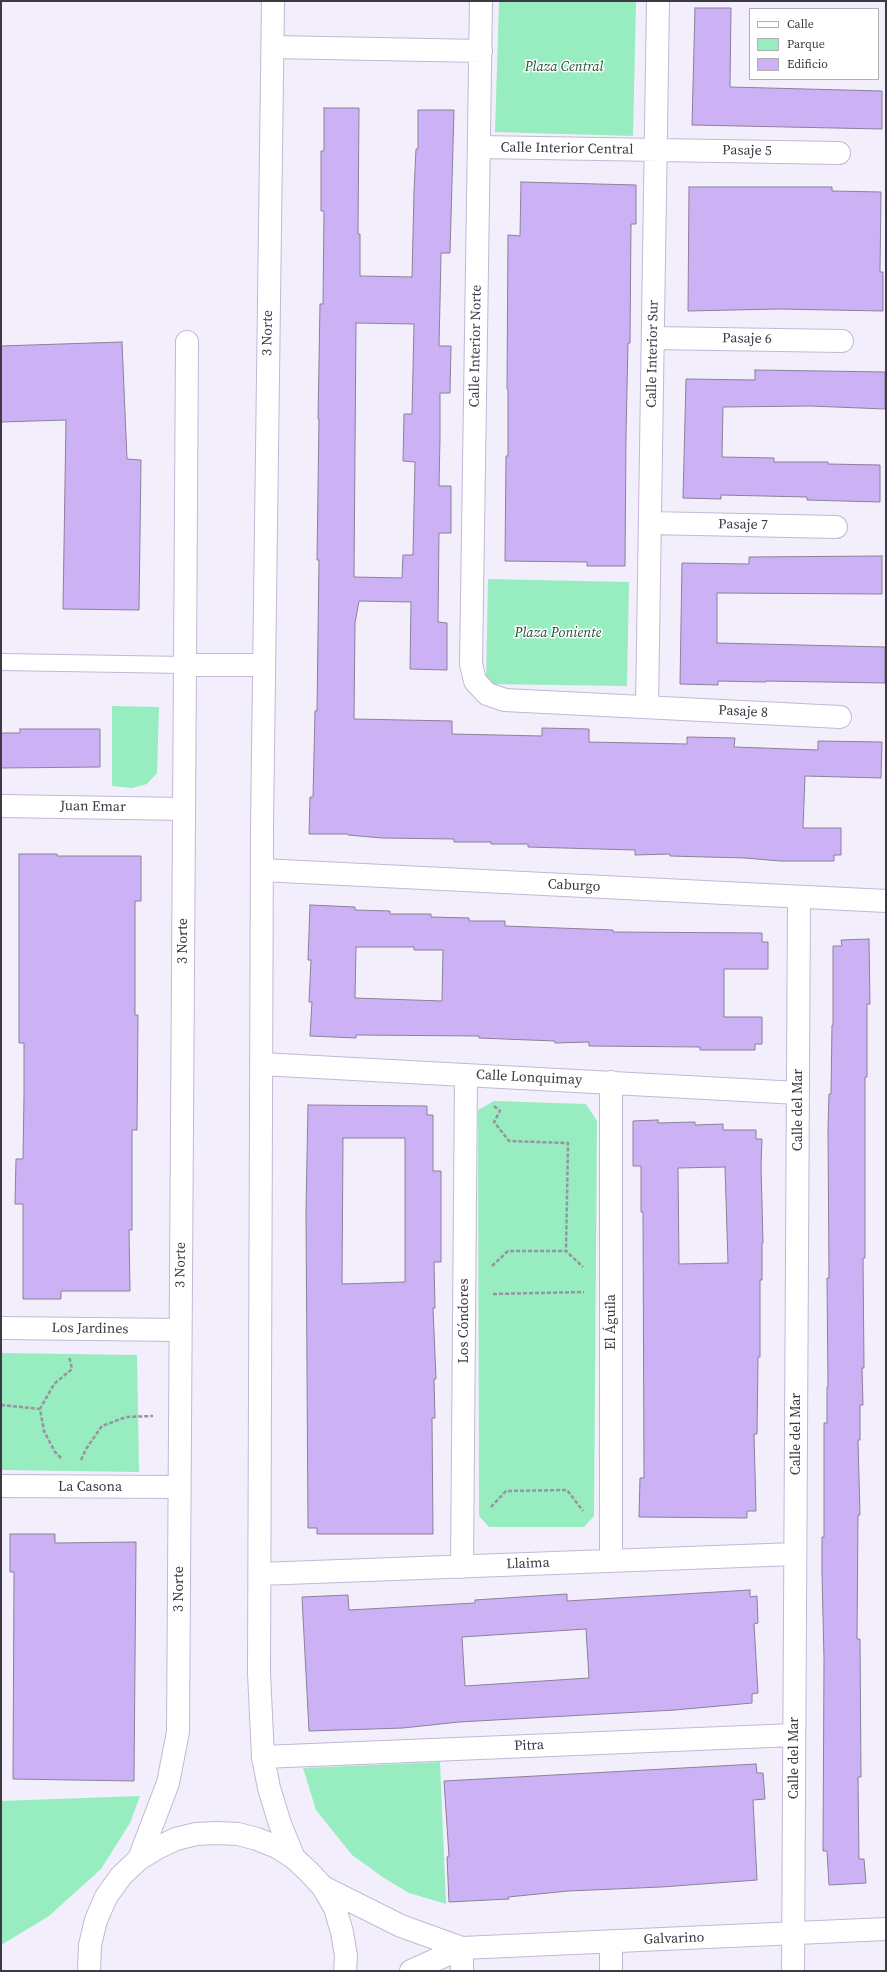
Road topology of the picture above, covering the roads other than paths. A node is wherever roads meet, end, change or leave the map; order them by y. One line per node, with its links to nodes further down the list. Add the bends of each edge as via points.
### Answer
1 (273, 1): 4 (street, 3 Norte)
2 (481, 1): 5 (street, Calle Interior Norte)
3 (658, 1): 7 (street, Calle Interior Sur)
4 (273, 47): 5 (street); 16 (street, 3 Norte)
5 (481, 51): 6 (street, Calle Interior Norte)
6 (478, 147): 7 (street, Calle Interior Central); 17 (street, Calle Interior Norte, via 470,664)
7 (656, 150): 8 (street, Pasaje 5); 9 (street, Calle Interior Sur)
8 (839, 153)
9 (653, 338): 10 (street, Pasaje 6); 12 (street, Calle Interior Sur)
10 (842, 340)
11 (187, 342): 15 (street, 3 Norte)
12 (650, 523): 13 (street, Pasaje 7); 18 (street, Calle Interior Sur)
13 (836, 527)
14 (1, 662): 15 (lane)
15 (185, 665): 16 (street); 21 (street, 3 Norte)
16 (263, 665): 22 (street, 3 Norte)
17 (480, 689): 18 (street, Pasaje 8, via 505,700)
18 (647, 707): 19 (street, Pasaje 8)
19 (840, 717)
20 (1, 806): 21 (street, Juan Emar)
21 (184, 809): 30 (street, 3 Norte)
22 (262, 870): 23 (street, Caburgo); 25 (street, 3 Norte)
23 (799, 897): 24 (street, Caburgo); 28 (street, Calle del Mar)
24 (886, 901)
25 (261, 1064): 27 (street, Calle Lonquimay); 36 (street, 3 Norte)
26 (612, 1082): 27 (street, Calle Lonquimay); 28 (street, Calle Lonquimay); 34 (street, El Águila)
27 (466, 1085): 35 (street, Los Cóndores)
28 (798, 1093): 33 (street, Calle del Mar)
29 (1, 1328): 30 (street, Los Jardines)
30 (180, 1330): 32 (street, 3 Norte)
31 (1, 1486): 32 (street, La Casona, via 82,1481)
32 (179, 1487): 40 (street, 3 Norte, via 178,1732 168,1783)
33 (795, 1554): 34 (street, Llaima); 37 (street, Calle del Mar)
34 (611, 1561): 35 (street, Llaima)
35 (462, 1567): 36 (street, Llaima)
36 (260, 1574): 38 (street, 3 Norte, via 259,1672)
37 (794, 1735): 38 (street, Pitra); 43 (street, Calle del Mar)
38 (263, 1757): 39 (street, 3 Norte, via 271,1795)
39 (294, 1858): 40 (street, via 257,1839 217,1832 176,1839); 41 (street)
40 (139, 1859): 47 (street, via 121,1876 106,1897 96,1920 90,1945)
41 (322, 1887): 45 (street, Galvarino, via 401,1926); 48 (street, via 335,1908 342,1932 346,1956)
42 (886, 1929): 43 (street, Galvarino)
43 (793, 1934): 44 (street, Galvarino); 52 (street, Calle del Mar)
44 (611, 1941): 45 (street, Galvarino); 51 (street)
45 (462, 1948): 49 (street, Galvarino); 50 (street)
46 (82, 1971): 47 (street)
47 (89, 1971)
48 (345, 1971)
49 (410, 1971)
50 (462, 1971)
51 (611, 1971)
52 (793, 1971)

